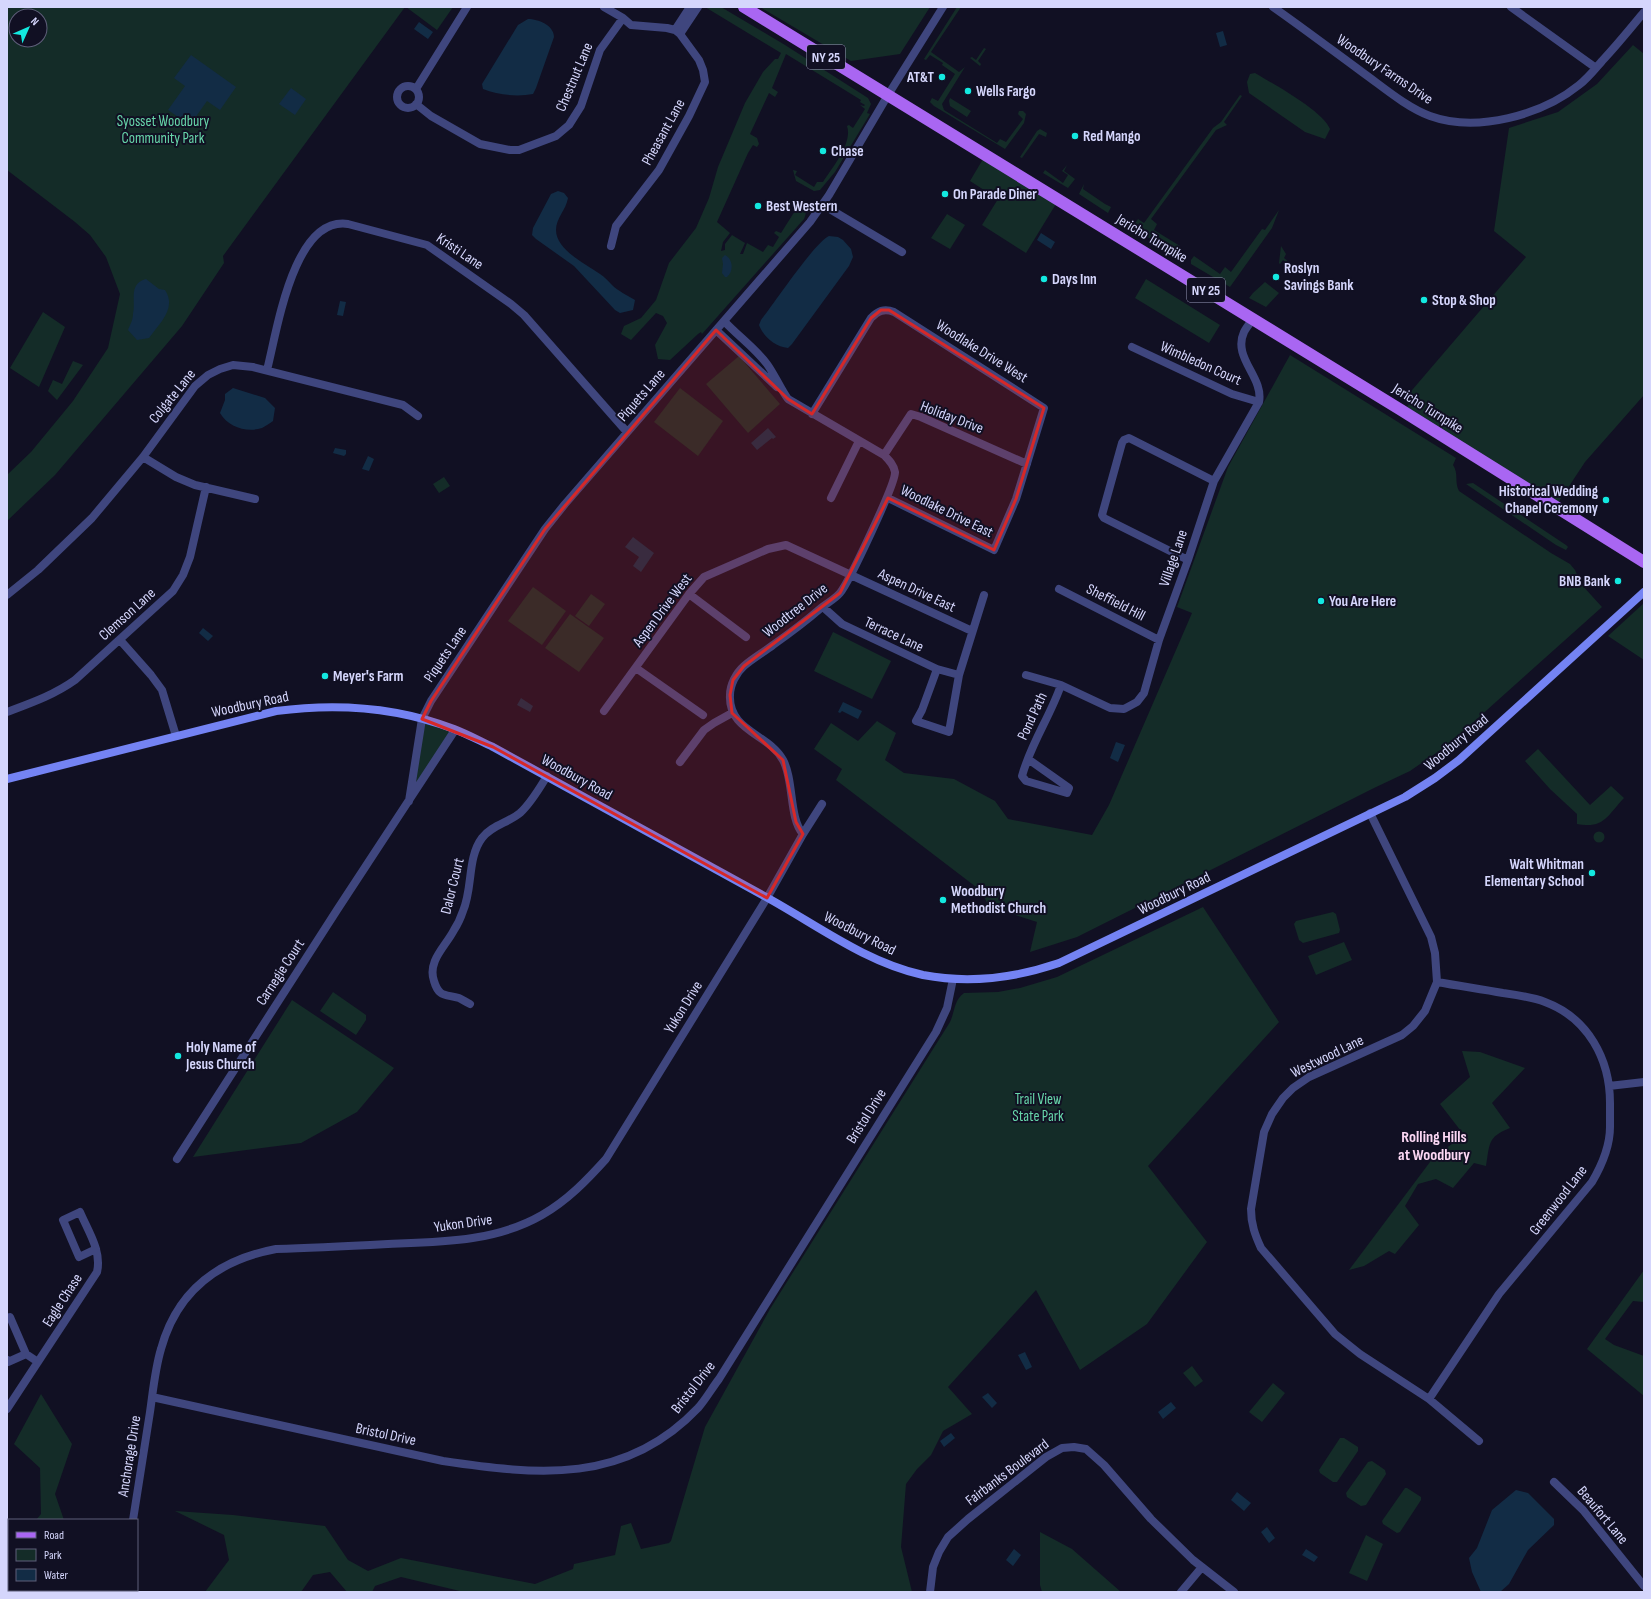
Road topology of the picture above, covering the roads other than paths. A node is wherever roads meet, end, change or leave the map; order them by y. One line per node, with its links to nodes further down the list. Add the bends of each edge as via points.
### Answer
1 (467, 7): 13 (street)
2 (604, 7): 10 (street)
3 (690, 7): 11 (street)
4 (698, 7): 11 (street)
5 (744, 7): 14 (main road, Jericho Turnpike / NY 25)
6 (943, 7): 14 (street, Piquets Lane)
7 (1273, 7): 12 (street, Woodbury Farms Drive, via 1408,104 1426,114 1449,121 1501,120 1535,110 1579,85)
8 (1511, 7): 12 (street)
9 (1644, 12): 12 (street, Woodbury Farms Drive)
10 (622, 18): 11 (street, via 632,25); 15 (street, Chestnut Lane, via 600,50 581,106 569,125 556,136 519,150 480,144 431,116)
11 (677, 32): 17 (street, Pheasant Lane, via 699,60 705,82 659,170 616,226)
12 (1596, 68)
13 (416, 89): 15 (street, via 419,95); 15 (street, via 405,86 399,90 397,96 402,106 409,108)
14 (888, 95): 16 (street, Piquets Lane); 19 (main road, Jericho Turnpike / NY 25)
15 (416, 104)
16 (823, 205): 18 (street); 20 (street, Piquets Lane)
17 (611, 246)
18 (902, 252)
19 (1253, 319): 25 (street, via 1244,333 1242,353 1257,384); 40 (main road, Jericho Turnpike / NY 25)
20 (724, 321): 21 (street, Piquets Lane); 24 (street, Woodtree Drive, via 757,352)
21 (716, 330): 24 (street, Woodtree Drive); 28 (street, Piquets Lane)
22 (1132, 346): 25 (street, Wimbledon Court, via 1232,394)
23 (267, 370): 27 (street, Colgate Lane, via 403,405); 28 (street, Kristi Lane, via 296,263 324,228 335,224 348,224 427,245 511,304 524,315); 31 (street, Colgate Lane, via 233,366 208,375 195,386)
24 (781, 390): 26 (street, Woodtree Drive, via 788,399)
25 (1259, 402): 33 (street, Village Lane)
26 (812, 414): 29 (street, Woodtree Drive); 32 (street, Woodlake Drive West, via 871,318 881,310 889,310 1044,408)
27 (418, 416)
28 (627, 432): 61 (street, Piquets Lane, via 545,528 431,701)
29 (859, 441): 30 (street, Woodtree Drive); 35 (street)
30 (884, 455): 32 (street, Holiday Drive, via 911,414); 36 (street, Woodtree Drive, via 895,472)
31 (143, 457): 34 (street, via 176,477); 45 (street, Colgate Lane, via 92,518 38,570)
32 (1027, 464): 38 (street, Woodlake Drive West, via 1016,499)
33 (1214, 481): 39 (street, Village Lane); 39 (street, via 1129,438 1122,443 1102,515)
34 (206, 487): 37 (street); 50 (street, Clemson Lane, via 190,557 183,575 173,591)
35 (831, 498)
36 (888, 498): 38 (street, Woodlake Drive East); 41 (street, Woodtree Drive)
37 (255, 499)
38 (994, 550)
39 (1188, 560): 51 (street, Village Lane)
40 (1644, 562)
41 (850, 574): 44 (street, Aspen Drive West, via 786,544 768,549 704,577); 47 (street, Woodtree Drive, via 840,593); 48 (street, Aspen Drive East)
42 (1059, 589): 51 (street, Sheffield Hill)
43 (1644, 592): 70 (main road, Woodbury Road, via 1460,760 1417,790)
44 (689, 594): 49 (street); 52 (street, Aspen Drive West)
45 (7, 595)
46 (984, 595): 48 (street)
47 (823, 607): 53 (street, Terrace Lane, via 842,624); 59 (street, Woodtree Drive, via 744,666 734,680 730,695)
48 (972, 631): 55 (street)
49 (746, 637)
50 (120, 640): 58 (street, Clemson Lane, via 60,691); 63 (street, via 162,690)
51 (1159, 640): 56 (street, Village Lane, via 1144,693 1137,702 1124,709 1110,708)
52 (636, 668): 57 (street, Aspen Drive West); 60 (street)
53 (937, 669): 55 (street, Terrace Lane); 55 (street, via 916,721 949,732)
54 (1026, 674): 56 (street, Village Lane)
55 (959, 675)
56 (1061, 686): 64 (street, Pond Path, via 1033,743)
57 (604, 711)
58 (7, 712)
59 (732, 713): 65 (street, via 704,730); 71 (street, via 745,728 776,750 783,760 792,793 796,822)
60 (703, 715)
61 (422, 719): 62 (main road, Woodbury Road); 63 (main road, Woodbury Road, via 381,710 336,706 300,708 276,711); 68 (street, Carnegie Court)
62 (455, 730): 66 (main road, Woodbury Road); 68 (street, Carnegie Court)
63 (176, 736): 67 (main road, Woodbury Road)
64 (1028, 759): 64 (street, Pond Path, via 1069,788 1067,792 1026,781 1022,776)
65 (680, 762)
66 (547, 776): 72 (main road, Woodbury Road); 75 (street, Dalor Court, via 524,808 488,831 478,844 464,908 454,931 433,964 433,980 441,993 447,997 460,998)
67 (7, 779)
68 (409, 801): 78 (street, Carnegie Court)
69 (822, 804): 71 (street)
70 (1370, 813): 73 (main road, Woodbury Road, via 1059,963 1037,971 1002,978); 74 (street, Westwood Lane, via 1431,937)
71 (803, 834): 72 (street)
72 (767, 898): 73 (main road, Woodbury Road, via 886,964); 84 (street, Yukon Drive, via 606,1159 584,1184 542,1215 519,1226 480,1238 449,1242 276,1249 232,1262 201,1282 186,1298 172,1320 160,1351)
73 (952, 979): 84 (street, Bristol Drive, via 947,1008 938,1027 719,1379 699,1407 679,1426 633,1455 608,1464 582,1469 512,1470 476,1466)
74 (1437, 982): 77 (street, Greenwood Lane, via 1528,997 1556,1006 1575,1019 1589,1035 1603,1060); 85 (street, Westwood Lane, via 1425,1011 1402,1035 1309,1077 1283,1098 1264,1132 1251,1209 1254,1234 1261,1248 1335,1334 1360,1354)
75 (470, 1004)
76 (1644, 1082): 77 (street)
77 (1609, 1086): 85 (street, Greenwood Lane, via 1610,1129 1607,1150 1592,1182 1499,1294)
78 (177, 1159)
79 (96, 1249): 79 (street, Eagle Chase, via 80,1212 63,1220 79,1257); 83 (street, Eagle Chase, via 99,1263 97,1272)
80 (7, 1318): 81 (street, via 10,1317)
81 (26, 1354): 82 (street, via 8,1362); 83 (street)
82 (7, 1360)
83 (38, 1362): 86 (street, Eagle Chase)
84 (152, 1397): 89 (street, Anchorage Drive)
85 (1429, 1399): 87 (street, Westwood Lane)
86 (7, 1410)
87 (1479, 1441)
88 (1554, 1482): 91 (street, Beaufort Lane, via 1583,1510)
89 (133, 1519)
90 (1202, 1567): 92 (street, Fairbanks Boulevard, via 1150,1519 1104,1465 1086,1450 1062,1448 1046,1457 948,1537 933,1567); 93 (street); 94 (street, Fairbanks Boulevard)
91 (1644, 1586)
92 (930, 1592)
93 (1181, 1592)
94 (1234, 1592)

